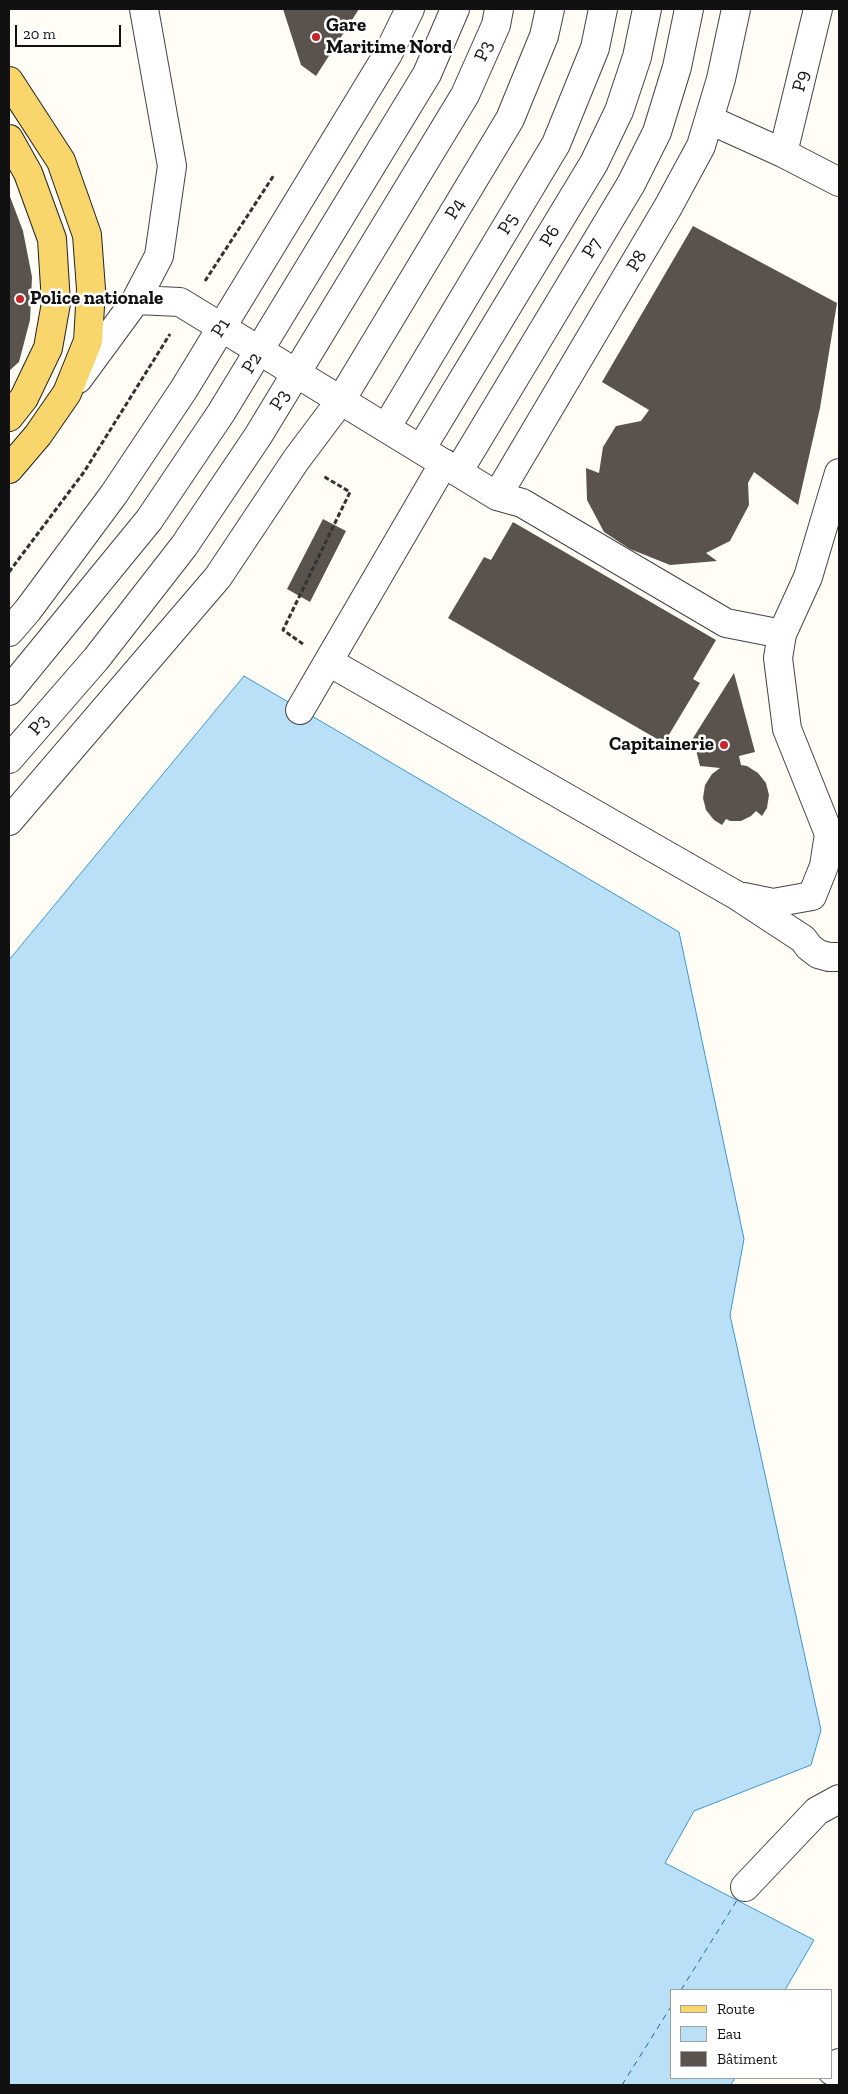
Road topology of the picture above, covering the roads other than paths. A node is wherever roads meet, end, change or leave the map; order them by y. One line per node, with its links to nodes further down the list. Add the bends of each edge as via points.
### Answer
1 (144, 9): 16 (street, via 172,166 159,256)
2 (410, 9): 17 (street, P1, via 388,54)
3 (455, 9): 18 (street, P2, via 427,74)
4 (499, 9): 19 (street, P3, via 496,25 465,95)
5 (550, 9): 21 (street, P4, via 544,36 510,119)
6 (603, 9): 23 (street, P5, via 595,48 556,144)
7 (647, 9): 24 (street, P6, via 637,58 619,111 594,163)
8 (689, 9): 25 (street, P7, via 677,67 657,132 631,184)
9 (736, 9): 12 (street, P8)
10 (818, 9): 14 (street, P9)
11 (9, 80): 20 (main road, via 61,161 87,235 91,288 88,341)
12 (710, 120): 14 (street); 28 (street, P8, via 701,146 668,207)
13 (9, 139): 22 (main road, via 28,172 52,239 56,303 48,348 24,398)
14 (783, 153): 15 (street)
15 (839, 182)
16 (136, 300): 17 (street, via 180,302); 20 (street)
17 (222, 326): 18 (street); 29 (street, P1, via 114,494)
18 (260, 351): 19 (street); 32 (street, P2, via 149,520)
19 (297, 373): 21 (street); 34 (street, P3, via 184,546 96,659)
20 (66, 393): 26 (main road, via 38,435)
21 (341, 400): 23 (street); 35 (street, P4, via 296,460 218,577)
22 (9, 417)
23 (386, 428): 24 (street)
24 (421, 449): 25 (street)
25 (451, 467): 28 (street); 31 (street, P7)
26 (9, 469)
27 (839, 473): 30 (street, via 808,577)
28 (497, 496): 30 (street, via 522,503 726,623)
29 (9, 632)
30 (782, 634): 36 (street, via 778,658 787,729)
31 (330, 662): 33 (street, P7); 38 (street)
32 (9, 691)
33 (300, 710)
34 (9, 759)
35 (9, 821)
36 (834, 844): 39 (street)
37 (839, 890): 39 (street, via 826,890)
38 (736, 895): 39 (street, via 773,903); 40 (street)
39 (812, 896): 40 (street, via 799,916)
40 (803, 939): 41 (street, via 818,954)
41 (839, 957)
42 (839, 1799): 43 (street, via 817,1811)
43 (745, 1888)

